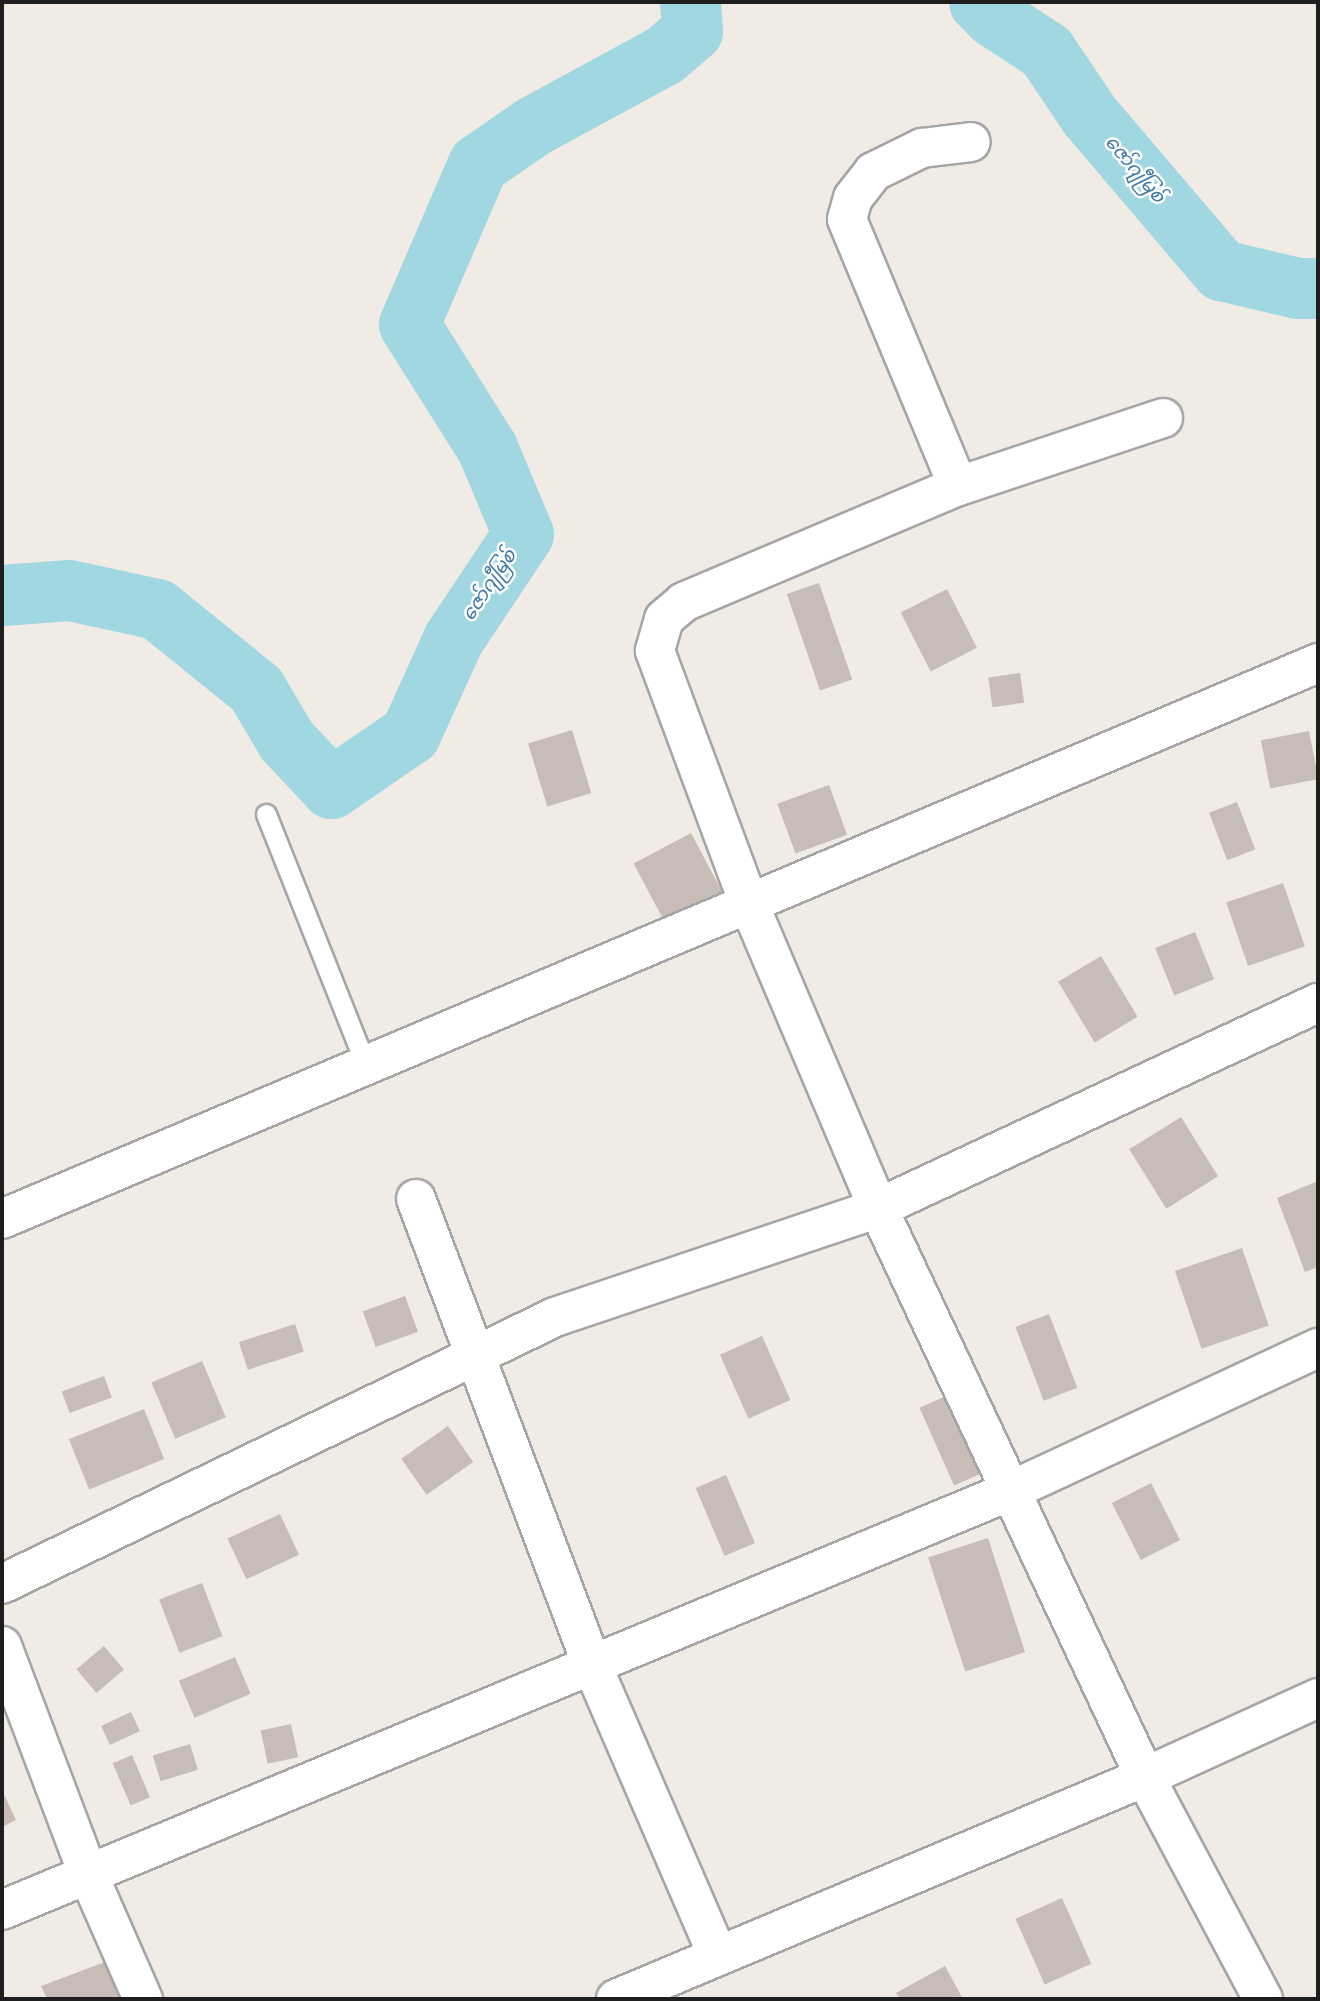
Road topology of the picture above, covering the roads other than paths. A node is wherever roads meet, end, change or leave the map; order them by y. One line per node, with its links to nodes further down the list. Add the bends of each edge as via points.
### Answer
1 (971, 142): 3 (street, via 922,148 873,172 853,198 848,219)
2 (1163, 418): 3 (street)
3 (958, 486): 6 (street, via 684,602 664,619 655,651)
4 (1318, 663): 6 (street)
5 (266, 814): 8 (lane)
6 (750, 904): 8 (street); 10 (street)
7 (1318, 1003): 10 (street)
8 (366, 1065): 11 (street)
9 (416, 1199): 13 (street)
10 (878, 1208): 13 (street, via 555,1317); 14 (street)
11 (2, 1219)
12 (1318, 1348): 14 (street)
13 (472, 1356): 15 (street); 17 (street)
14 (1010, 1491): 17 (street); 19 (street)
15 (2, 1584)
16 (2, 1646): 20 (street)
17 (592, 1665): 20 (street); 22 (street)
18 (1318, 1698): 19 (street)
19 (1145, 1777): 22 (street); 25 (street)
20 (88, 1874): 21 (street); 23 (street)
21 (2, 1910)
22 (718, 1956): 24 (street)
23 (143, 1999)
24 (616, 1999)
25 (1263, 1999)

